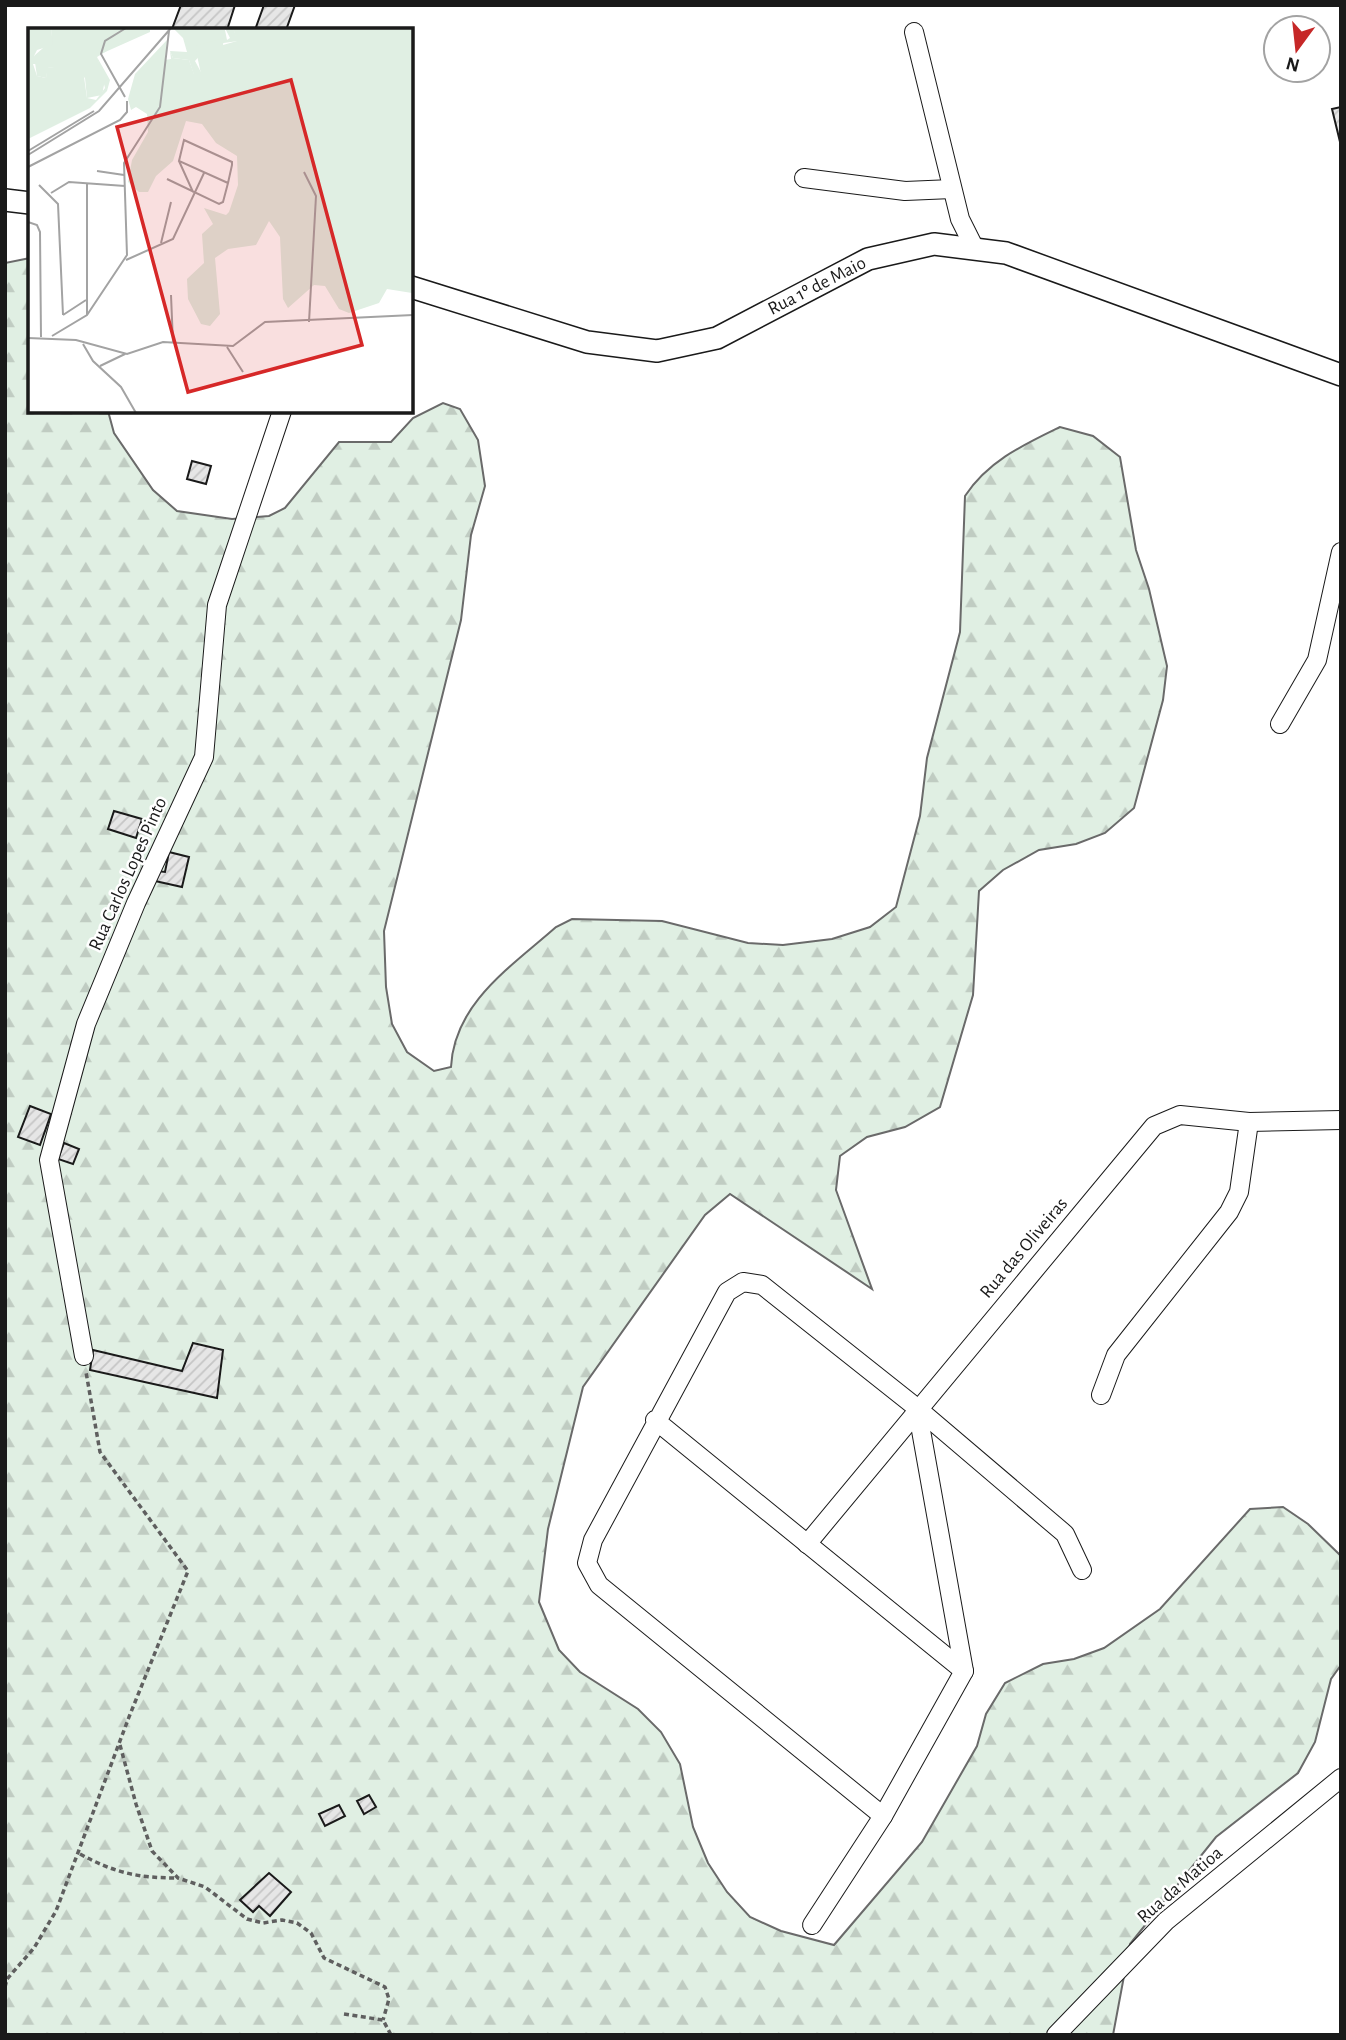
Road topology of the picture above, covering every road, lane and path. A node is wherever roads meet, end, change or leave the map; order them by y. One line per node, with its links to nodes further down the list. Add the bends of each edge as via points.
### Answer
1 (914, 32): 3 (street)
2 (804, 178): 3 (street, via 905,191)
3 (952, 190): 6 (street)
4 (5, 200): 5 (street)
5 (28, 203)
6 (974, 247): 7 (street, Rua 1º de Maio, via 934,244 868,259 717,338 657,351 587,342); 8 (street, Rua 1º de Maio, via 1006,253)
7 (413, 288)
8 (1341, 375)
9 (281, 413): 14 (street, Rua Carlos Lopes Pinto, via 217,604 204,757 86,1024 49,1160)
10 (1341, 552): 11 (street, via 1317,660)
11 (1279, 724)
12 (1341, 1120): 13 (street, Rua das Oliveiras)
13 (1250, 1122): 15 (street, via 1239,1192 1229,1212 1115,1355); 16 (street, Rua das Oliveiras, via 1180,1115 1154,1126)
14 (84, 1356): 21 (path, via 100,1452 188,1570)
15 (1101, 1395)
16 (917, 1408): 17 (street, via 762,1285 743,1282 727,1292); 18 (street, Rua das Oliveiras); 19 (street, via 1065,1534); 20 (street)
17 (655, 1420): 18 (street); 23 (street, via 593,1540 587,1563 599,1585)
18 (807, 1544): 20 (street)
19 (1082, 1570)
20 (964, 1671): 23 (street)
21 (120, 1742): 24 (path); 25 (path, via 152,1851)
22 (1341, 1778): 31 (street, Rua da Matioa, via 1166,1921)
23 (883, 1816): 26 (street)
24 (79, 1854): 25 (path, via 138,1878); 27 (path, via 56,1911)
25 (178, 1878): 29 (path, via 205,1887 247,1919 297,1923 311,1933 324,1958 385,1987 389,1999)
26 (812, 1925)
27 (5, 1987)
28 (344, 2014): 29 (path)
29 (383, 2020): 30 (path)
30 (391, 2035)
31 (1056, 2035)

